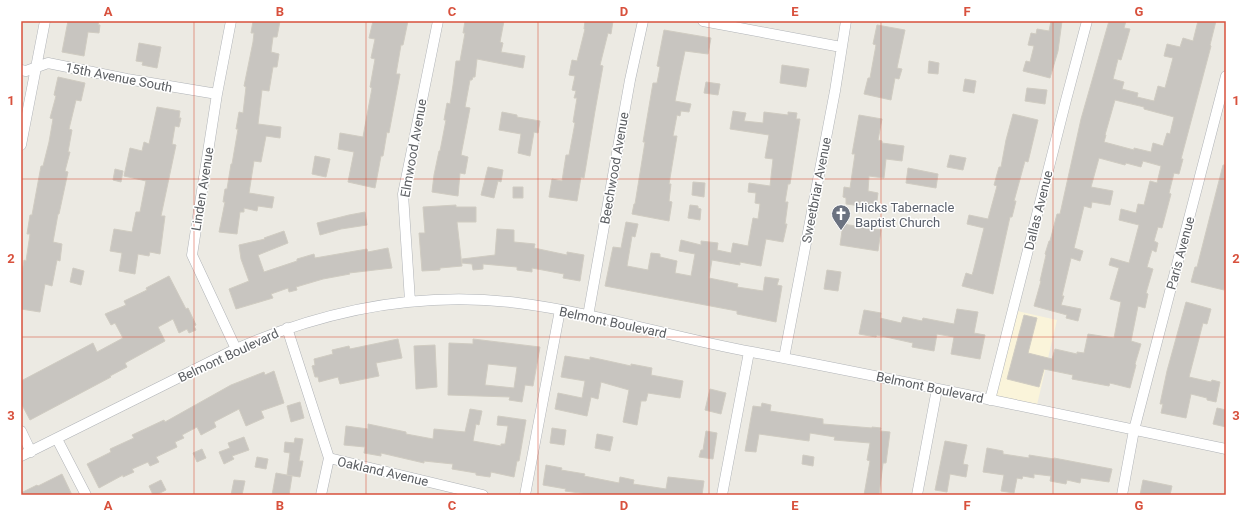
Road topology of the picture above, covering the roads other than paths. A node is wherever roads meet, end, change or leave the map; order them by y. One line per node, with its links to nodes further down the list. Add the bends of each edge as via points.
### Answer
1 (45, 21): 9 (street)
2 (231, 21): 12 (street, Linden Avenue)
3 (438, 21): 14 (street, Elmwood Avenue, via 403,194)
4 (643, 21): 16 (street, Beechwood Avenue)
5 (703, 21): 8 (street)
6 (846, 21): 8 (street, Sweetbriar Avenue)
7 (1087, 21): 22 (street, Dallas Avenue)
8 (841, 47): 20 (street, Sweetbriar Avenue, via 835,91)
9 (36, 67): 10 (street, 15th Avenue South); 12 (street, 15th Avenue South, via 48,63); 13 (street)
10 (21, 70)
11 (1226, 76): 23 (street, Paris Avenue)
12 (217, 94): 18 (street, Linden Avenue, via 192,255)
13 (21, 145)
14 (410, 301): 15 (street, Belmont Boulevard, via 472,300 518,303); 17 (street, Belmont Boulevard, via 324,317)
15 (560, 310): 16 (street, Belmont Boulevard); 33 (street)
16 (588, 316): 19 (street, Belmont Boulevard)
17 (287, 328): 18 (street, Belmont Boulevard); 29 (street)
18 (236, 349): 25 (street, Belmont Boulevard)
19 (749, 352): 20 (street, Belmont Boulevard); 34 (street)
20 (784, 358): 21 (street, Belmont Boulevard)
21 (937, 389): 22 (street, Belmont Boulevard); 35 (street)
22 (990, 400): 23 (street, Belmont Boulevard)
23 (1134, 430): 26 (street, Belmont Boulevard); 36 (street, Paris Avenue)
24 (21, 431): 27 (street)
25 (57, 438): 27 (street, Belmont Boulevard); 30 (street)
26 (1226, 449)
27 (31, 452): 28 (street, Belmont Boulevard)
28 (21, 456)
29 (328, 458): 31 (street); 32 (street, Oakland Avenue)
30 (86, 495)
31 (321, 495)
32 (483, 495)
33 (525, 495)
34 (722, 495)
35 (917, 495)
36 (1122, 495)

